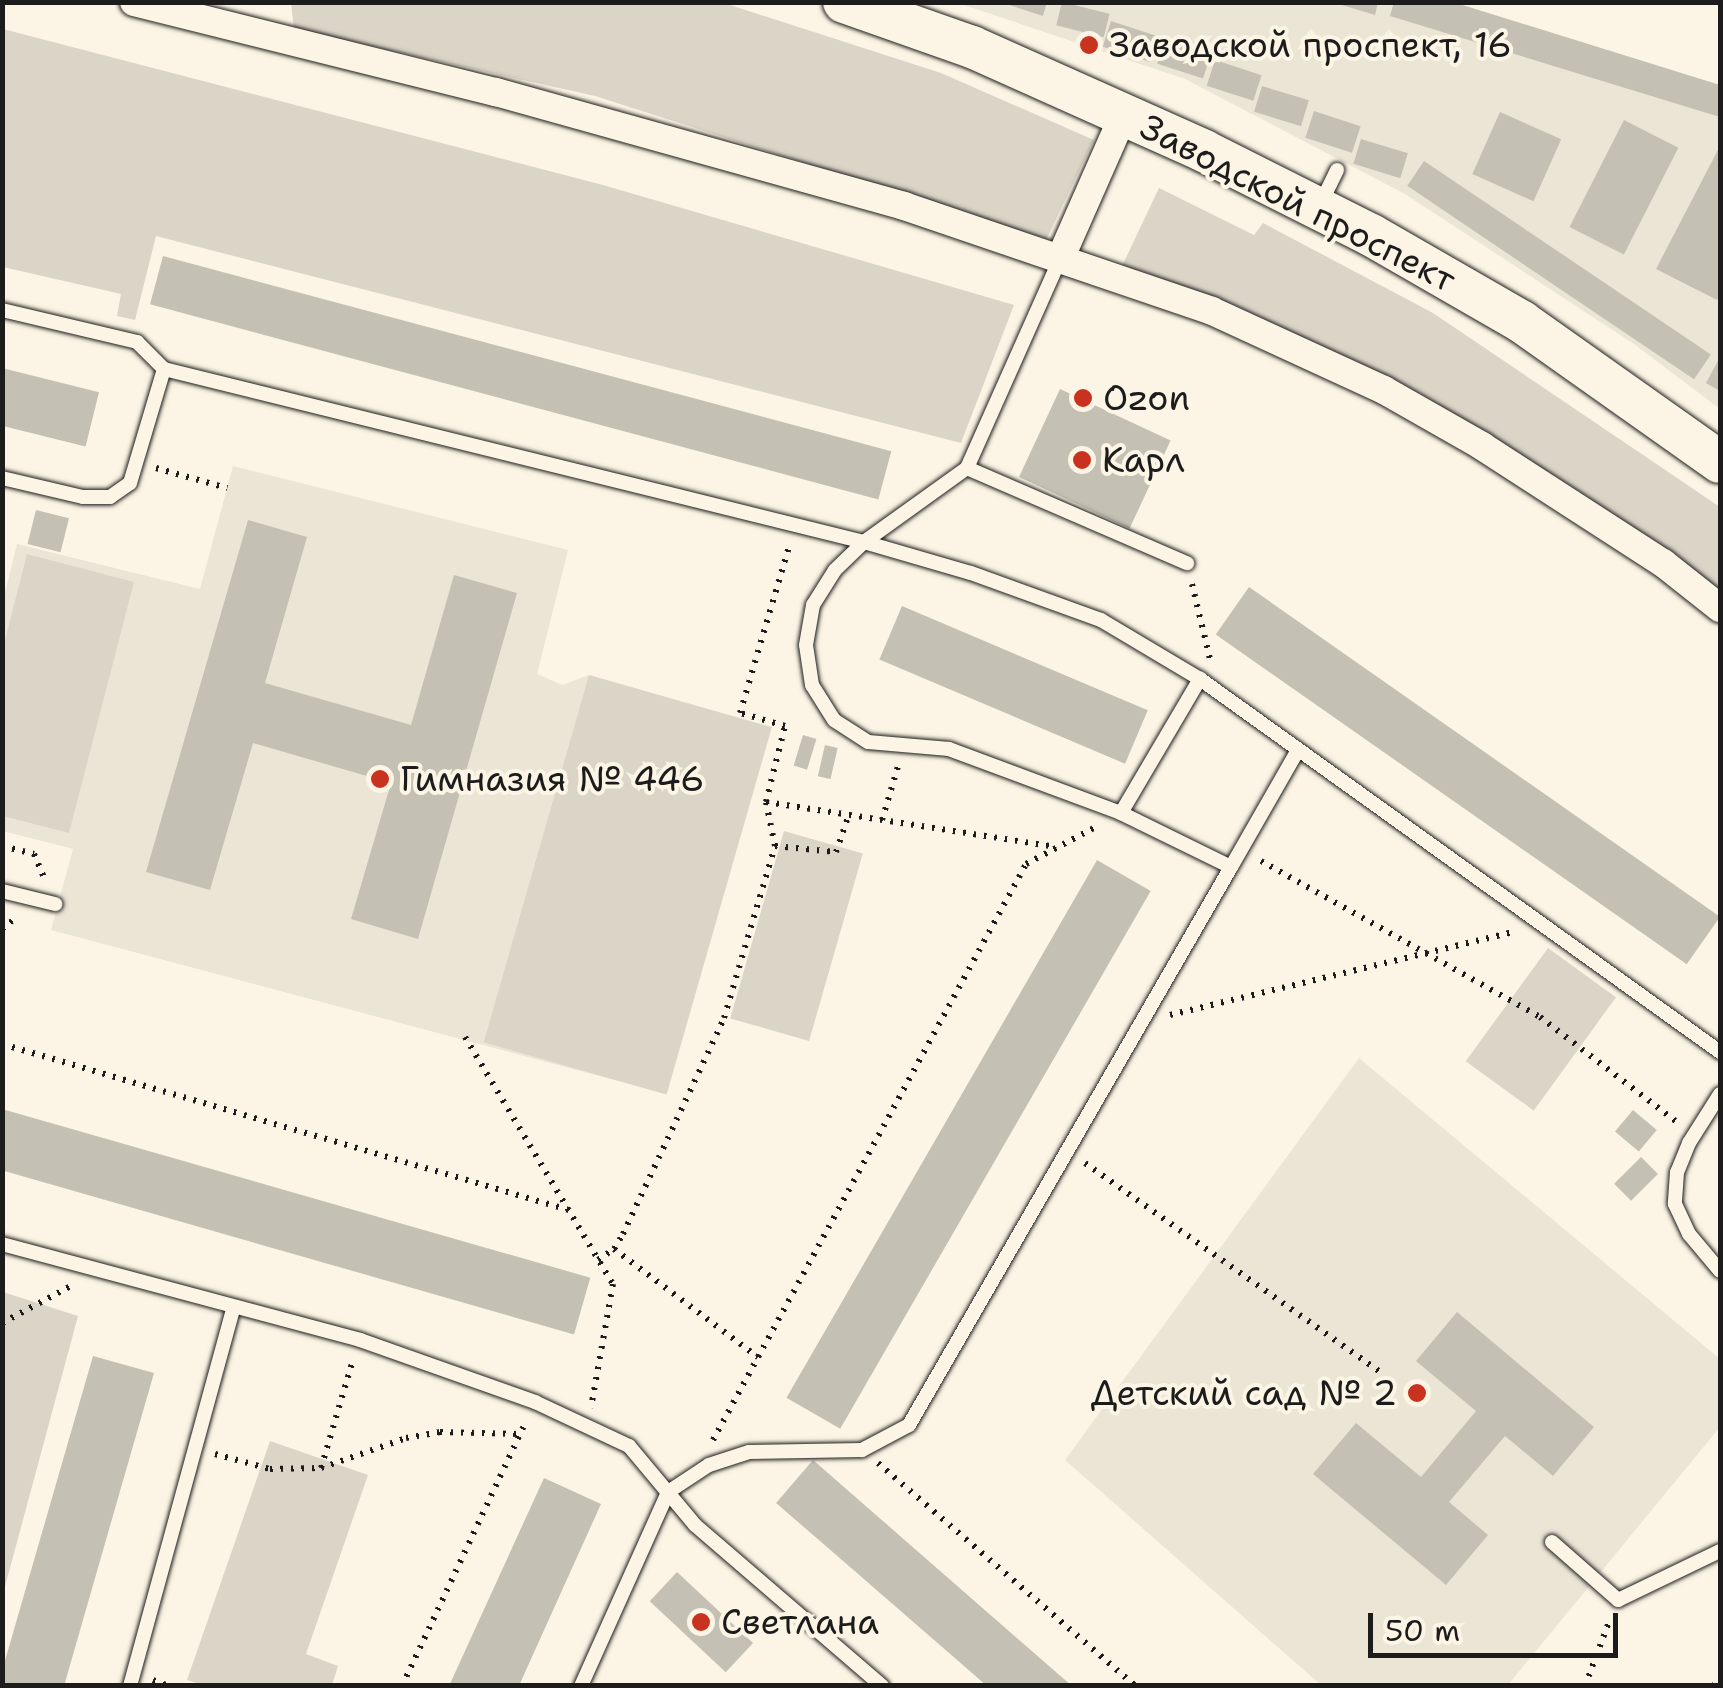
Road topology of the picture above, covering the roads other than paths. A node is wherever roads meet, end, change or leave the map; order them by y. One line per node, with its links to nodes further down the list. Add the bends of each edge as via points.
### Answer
1 (134, 2): 6 (street, via 496,92 904,206)
2 (844, 2): 3 (main road, Заводской проспект, via 972,47)
3 (1124, 114): 5 (main road, Заводской проспект); 6 (street)
4 (1337, 170): 5 (lane)
5 (1317, 210): 9 (main road, Заводской проспект, via 1522,322)
6 (1060, 259): 10 (lane); 14 (street, via 1212,312 1384,390 1587,513)
7 (2, 310): 8 (lane, via 137,342)
8 (164, 369): 11 (lane, via 130,483 110,497); 12 (lane)
9 (1720, 462)
10 (967, 468): 12 (lane); 13 (lane)
11 (2, 478)
12 (864, 542): 15 (lane, via 1101,620); 17 (lane, via 813,605 806,645 812,685 834,720 868,742 949,749)
13 (1187, 563)
14 (1720, 608)
15 (1200, 678): 16 (lane); 17 (lane)
16 (1298, 750): 18 (lane); 21 (lane)
17 (1121, 813): 18 (lane)
18 (1230, 867): 26 (lane, via 909,1425 862,1450 749,1452 709,1465)
19 (2, 891): 20 (lane)
20 (52, 903)
21 (1720, 1052)
22 (1720, 1094): 24 (lane, via 1677,1172 1675,1204 1689,1234)
23 (2, 1244): 25 (lane)
24 (1720, 1271)
25 (234, 1306): 26 (lane, via 360,1340 535,1402 629,1446); 29 (lane)
26 (668, 1492): 30 (lane); 31 (lane, via 696,1526)
27 (1552, 1542): 28 (lane, via 1618,1600)
28 (1720, 1551)
29 (130, 1686)
30 (581, 1686)
31 (882, 1686)

